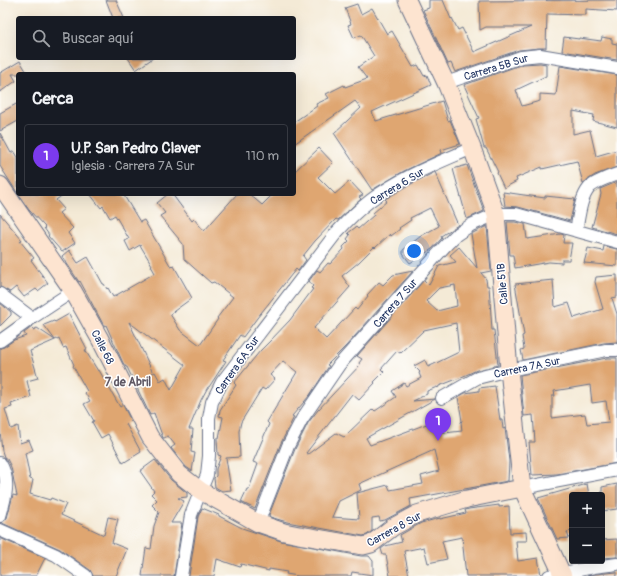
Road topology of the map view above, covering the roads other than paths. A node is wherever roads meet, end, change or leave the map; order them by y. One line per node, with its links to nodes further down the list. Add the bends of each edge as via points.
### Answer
1 (407, 0): 3 (street, Calle 51B)
2 (617, 68): 3 (street, Carrera 5B Sur, via 540,55 521,57)
3 (446, 83): 4 (street, Calle 51B)
4 (472, 148): 7 (street, Calle 51B); 10 (street, Carrera 6 Sur, via 423,170 371,200 345,223)
5 (617, 174): 8 (street, via 589,187 583,199)
6 (0, 185): 11 (street, Calle 68)
7 (496, 214): 8 (street, Carrera 7 Sur, via 516,214); 16 (street, Calle 51B); 23 (street, Carrera 7 Sur, via 456,235 339,365 302,419 288,446)
8 (576, 231): 9 (street, Carrera 7 Sur)
9 (617, 242)
10 (318, 257): 21 (street, Carrera 6A Sur, via 222,382 212,402 209,418 208,469)
11 (73, 291): 13 (street); 21 (street, Calle 68, via 150,437 179,474)
12 (0, 294): 13 (street)
13 (32, 318): 14 (street)
14 (0, 341)
15 (617, 350): 16 (street, Carrera 7A Sur, via 606,350)
16 (509, 370): 17 (street, Carrera 7A Sur, via 477,378); 20 (street, Calle 51B)
17 (442, 398)
18 (0, 463): 22 (street, via 6,478 6,493)
19 (617, 470): 20 (street, Carrera 8 Sur)
20 (522, 488): 23 (street, Carrera 8 Sur, via 467,499 416,514 371,544 363,546 284,532); 26 (street, Calle 51B)
21 (201, 491): 23 (street, Carrera 8 Sur); 28 (street, via 191,515)
22 (0, 516)
23 (258, 523)
24 (0, 530): 27 (street, via 56,555)
25 (617, 564): 26 (street)
26 (558, 575)
27 (86, 576)
28 (181, 576)

